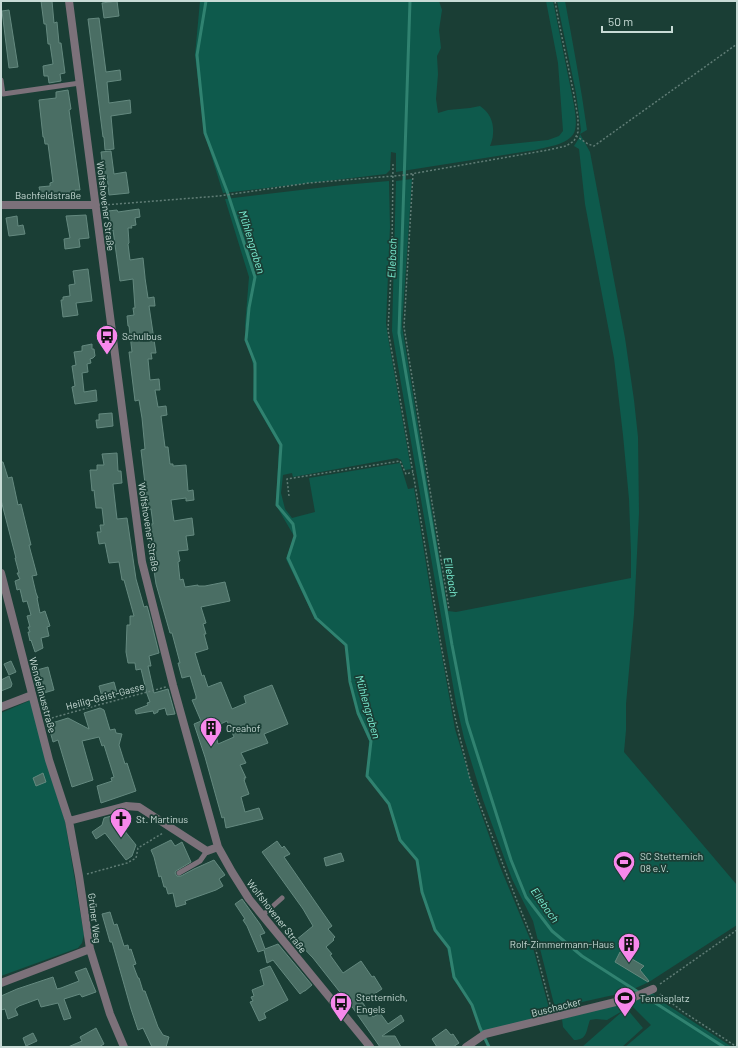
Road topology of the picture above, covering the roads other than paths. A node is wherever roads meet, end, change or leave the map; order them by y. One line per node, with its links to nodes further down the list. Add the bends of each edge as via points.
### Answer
1 (69, 1): 3 (street, Wolfshovener Straße)
2 (1, 80): 3 (lane, via 3,94)
3 (80, 83): 4 (street, Wolfshovener Straße)
4 (96, 205): 5 (street, Bachfeldstraße); 10 (street, Wolfshovener Straße, via 142,562)
5 (1, 206)
6 (1, 573): 7 (street, Wendelinusstraße)
7 (32, 695): 8 (street); 9 (street, Wendelinusstraße, via 49,760)
8 (1, 707)
9 (69, 821): 11 (street, via 126,806 139,807); 15 (street, Grüner Weg)
10 (218, 847): 11 (street); 14 (street, Wolfshovener Straße, via 249,899)
11 (207, 851): 12 (lane, via 200,861)
12 (179, 873)
13 (282, 898): 14 (lane)
14 (263, 916): 19 (street, Wolfshovener Straße)
15 (90, 949): 16 (street, Grüner Weg); 18 (street)
16 (1, 983)
17 (653, 989): 20 (street, Buschacker, via 632,998 483,1036)
18 (123, 1047)
19 (370, 1047)
20 (466, 1047)

